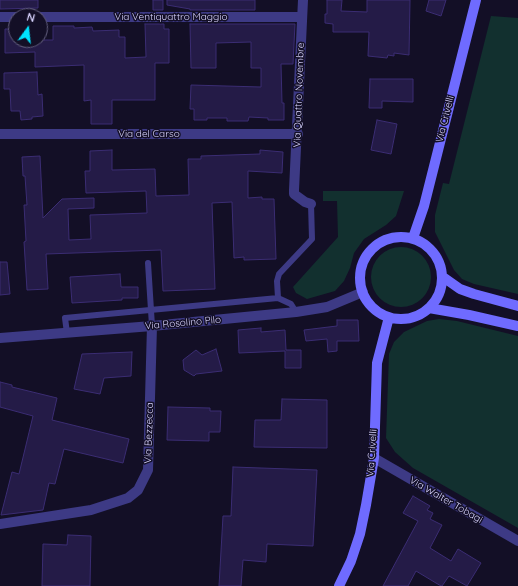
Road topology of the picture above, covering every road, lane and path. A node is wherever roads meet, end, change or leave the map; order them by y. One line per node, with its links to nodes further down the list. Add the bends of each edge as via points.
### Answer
1 (303, 0): 4 (street, Via Quattro Novembre)
2 (476, 0): 8 (street, Via Crivelli, via 424,206)
3 (48, 17): 4 (street, Via Ventiquattro Maggio)
4 (302, 17): 6 (street, Via Quattro Novembre)
5 (0, 134): 6 (street, Via del Carso)
6 (298, 134): 7 (street, Via Quattro Novembre, via 294,194)
7 (311, 204): 12 (lane, via 312,239 279,274)
8 (413, 238): 10 (street, via 425,244 434,253); 11 (street, via 391,238 371,249 361,269 360,281)
9 (148, 263): 15 (lane)
10 (443, 277): 13 (street, via 460,289); 14 (street, via 437,299)
11 (363, 292): 16 (street, Via Rosolino Pilo, via 327,308); 17 (street, via 373,307)
12 (278, 298): 15 (lane); 16 (lane, via 291,304)
13 (518, 306)
14 (429, 308): 17 (street, via 410,318); 19 (street)
15 (151, 310): 18 (lane); 20 (lane, via 65,318)
16 (296, 312): 18 (street, Via Rosolino Pilo)
17 (389, 317): 22 (street, Via Crivelli, via 377,363)
18 (152, 326): 20 (street, Via Rosolino Pilo); 23 (street, Via Bezzecca, via 148,470 138,490 128,498 91,510)
19 (518, 326)
20 (66, 333): 21 (street, Via Rosolino Pilo)
21 (0, 338)
22 (374, 458): 24 (street, Via Walter Tobagi); 25 (street, Via Crivelli, via 360,534)
23 (0, 524)
24 (518, 541)
25 (339, 586)

